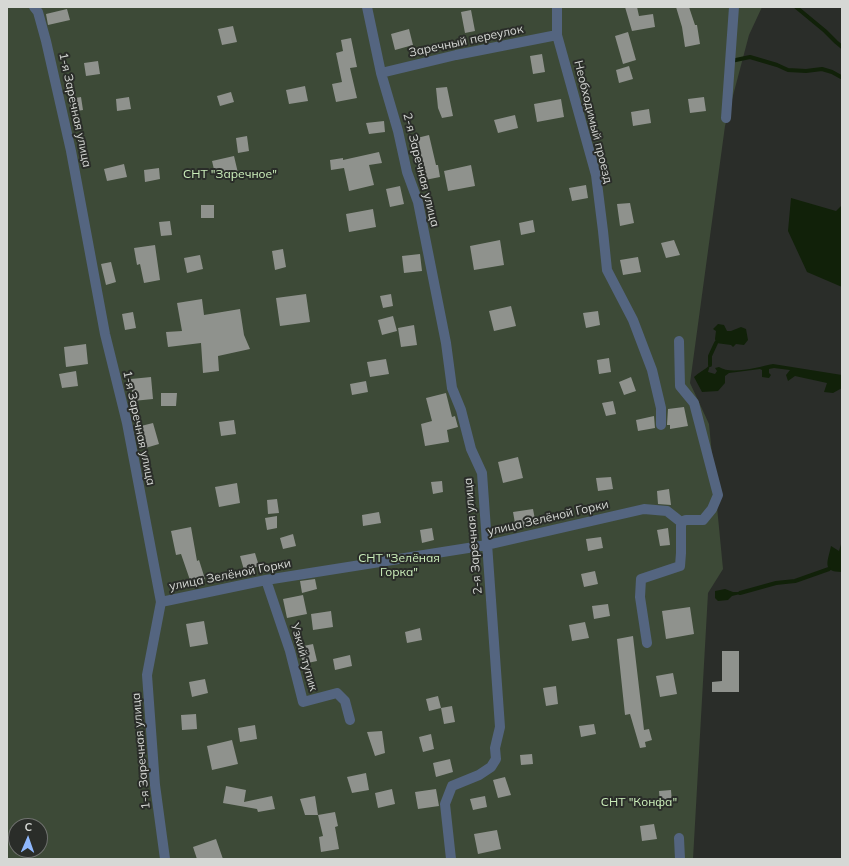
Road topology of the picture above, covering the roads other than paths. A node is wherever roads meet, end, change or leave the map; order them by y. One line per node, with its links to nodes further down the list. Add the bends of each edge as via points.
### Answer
1 (34, 7): 13 (street, 1-я Заречная улица, via 38,12 46,41 71,151 105,334 127,423)
2 (367, 7): 6 (street, 2-я Заречная улица)
3 (557, 7): 5 (street, Необходимый проезд)
4 (734, 7): 7 (street)
5 (557, 35): 6 (street, Заречный переулок); 9 (street, Необходимый проезд, via 596,175 607,270 633,320 652,370 661,408)
6 (381, 73): 11 (street, 2-я Заречная улица, via 407,172 418,202 446,343 452,388 461,410 471,449 482,473)
7 (726, 118)
8 (679, 341): 10 (street, via 680,386 694,404 718,495 712,509 703,520)
9 (661, 424)
10 (681, 522): 11 (street, улица Зелёной Горки, via 667,511 644,510); 14 (street, via 680,566 641,579 640,597)
11 (487, 545): 12 (street, улица Зелёной Горки); 18 (street, 2-я Заречная улица, via 500,727 495,748 496,759 491,767 452,786 445,804)
12 (266, 580): 13 (street, улица Зелёной Горки); 15 (street, Узкий тупик, via 290,651 303,702 337,693 345,701)
13 (161, 602): 17 (street, 1-я Заречная улица, via 147,674 155,785)
14 (647, 643)
15 (350, 720)
16 (679, 838): 19 (street)
17 (165, 859)
18 (451, 859)
19 (680, 859)

